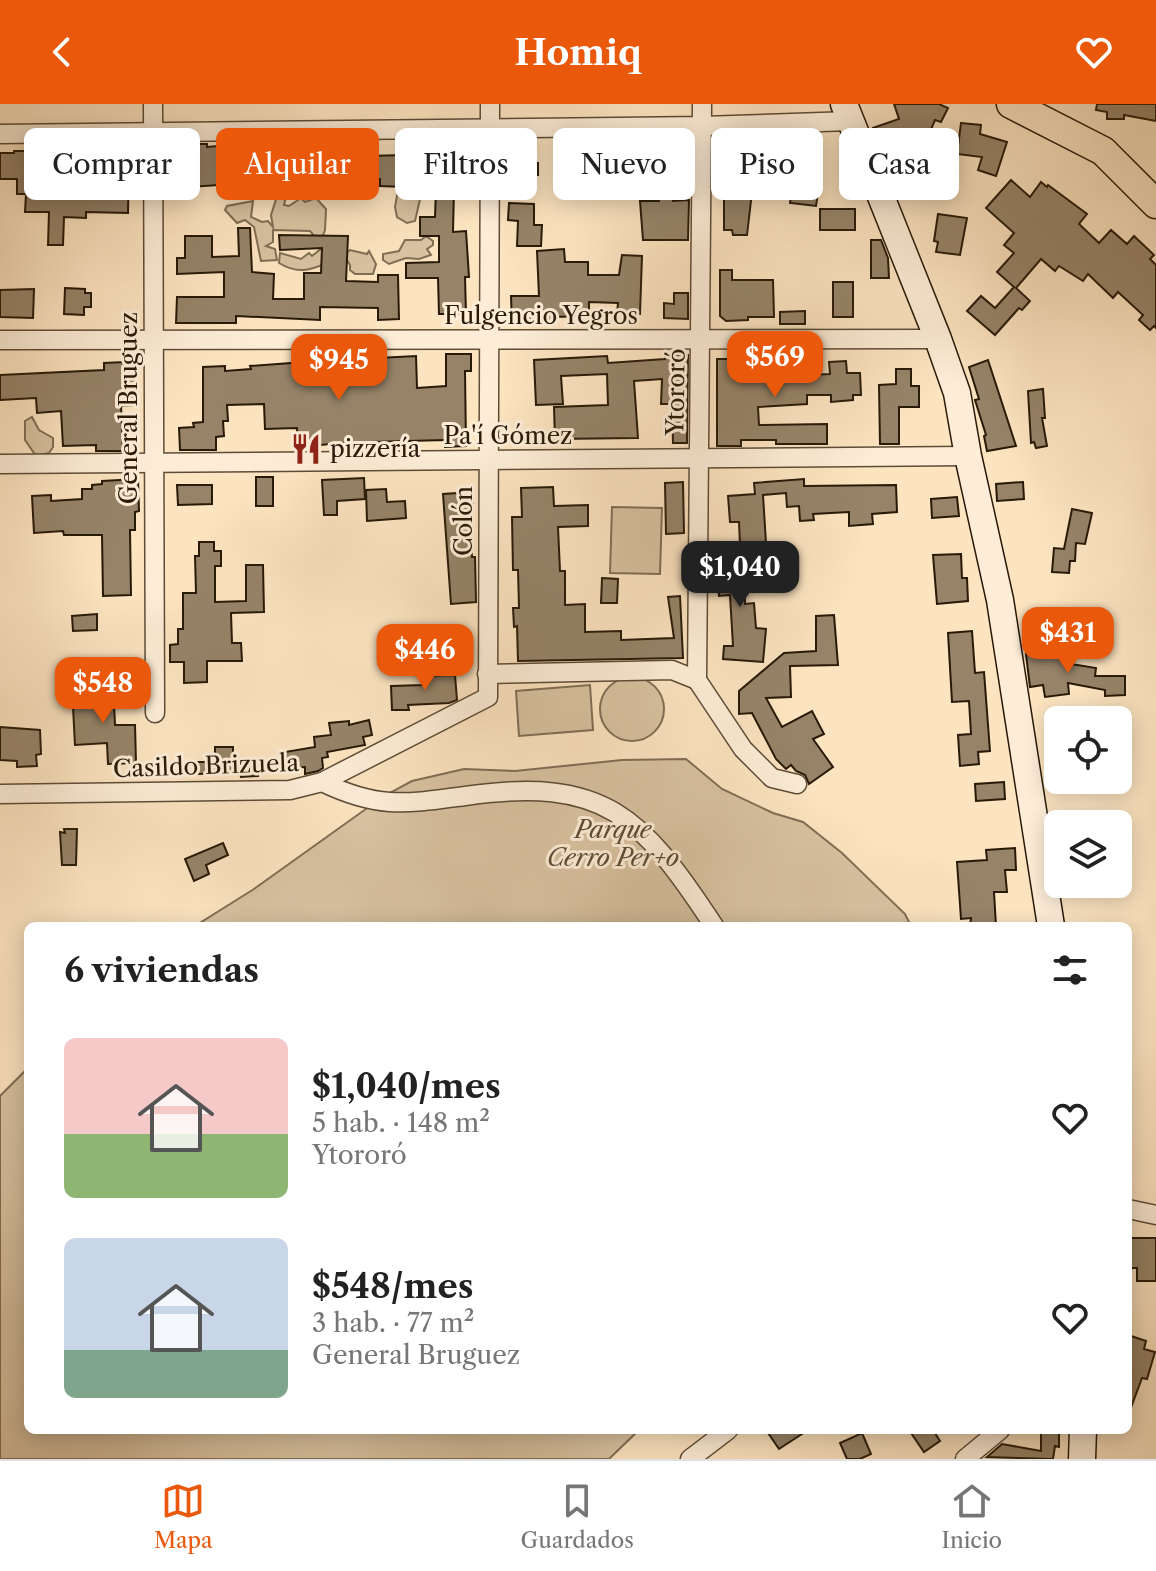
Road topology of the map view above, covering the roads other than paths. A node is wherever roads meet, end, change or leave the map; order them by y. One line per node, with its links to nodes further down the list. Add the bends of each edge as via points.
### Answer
1 (153, 104): 7 (street, General Bruguez)
2 (490, 104): 8 (street, Colón)
3 (702, 104): 6 (street, Ytororó)
4 (1011, 104): 13 (main road, via 1103,151)
5 (848, 112): 6 (street); 16 (main road)
6 (703, 126): 8 (street); 20 (street, Ytororó)
7 (153, 128)
8 (490, 128)
9 (395, 129): 10 (street)
10 (200, 131)
11 (0, 134): 12 (street)
12 (24, 134)
13 (1152, 193)
14 (153, 200): 18 (street, General Bruguez)
15 (490, 200): 19 (street, Colón)
16 (938, 339): 20 (street, Fulgencio Yegros); 21 (main road, via 957,393)
17 (0, 340): 18 (street, Fulgencio Yegros)
18 (153, 340): 19 (street, Fulgencio Yegros); 24 (street, General Bruguez)
19 (489, 340): 20 (street, Fulgencio Yegros); 23 (street, Colón)
20 (700, 340): 22 (street, Ytororó)
21 (968, 456): 22 (street, Pa'í Gómez); 34 (main road, via 1000,600)
22 (699, 458): 23 (street, Pa'í Gómez); 27 (street, Ytororó)
23 (488, 460): 24 (street, Pa'í Gómez); 26 (street, Colón)
24 (153, 463): 25 (street, Pa'í Gómez); 29 (street, General Bruguez)
25 (0, 464)
26 (487, 674): 27 (street, via 672,670); 28 (street, Colón)
27 (697, 680): 31 (street, via 743,749 772,778)
28 (488, 697): 30 (street, Casildo Brizuela)
29 (155, 713)
30 (322, 782): 32 (street, Casildo Brizuela, via 290,790); 33 (street, via 354,797 411,804 527,791 584,796 643,831)
31 (797, 784)
32 (0, 794)
33 (711, 922)
34 (1050, 922)
35 (1132, 1210): 36 (street)
36 (1156, 1215)
37 (723, 1434): 40 (street)
38 (995, 1434): 41 (street)
39 (1083, 1434): 42 (main road)
40 (690, 1459)
41 (965, 1459)
42 (1082, 1459)

